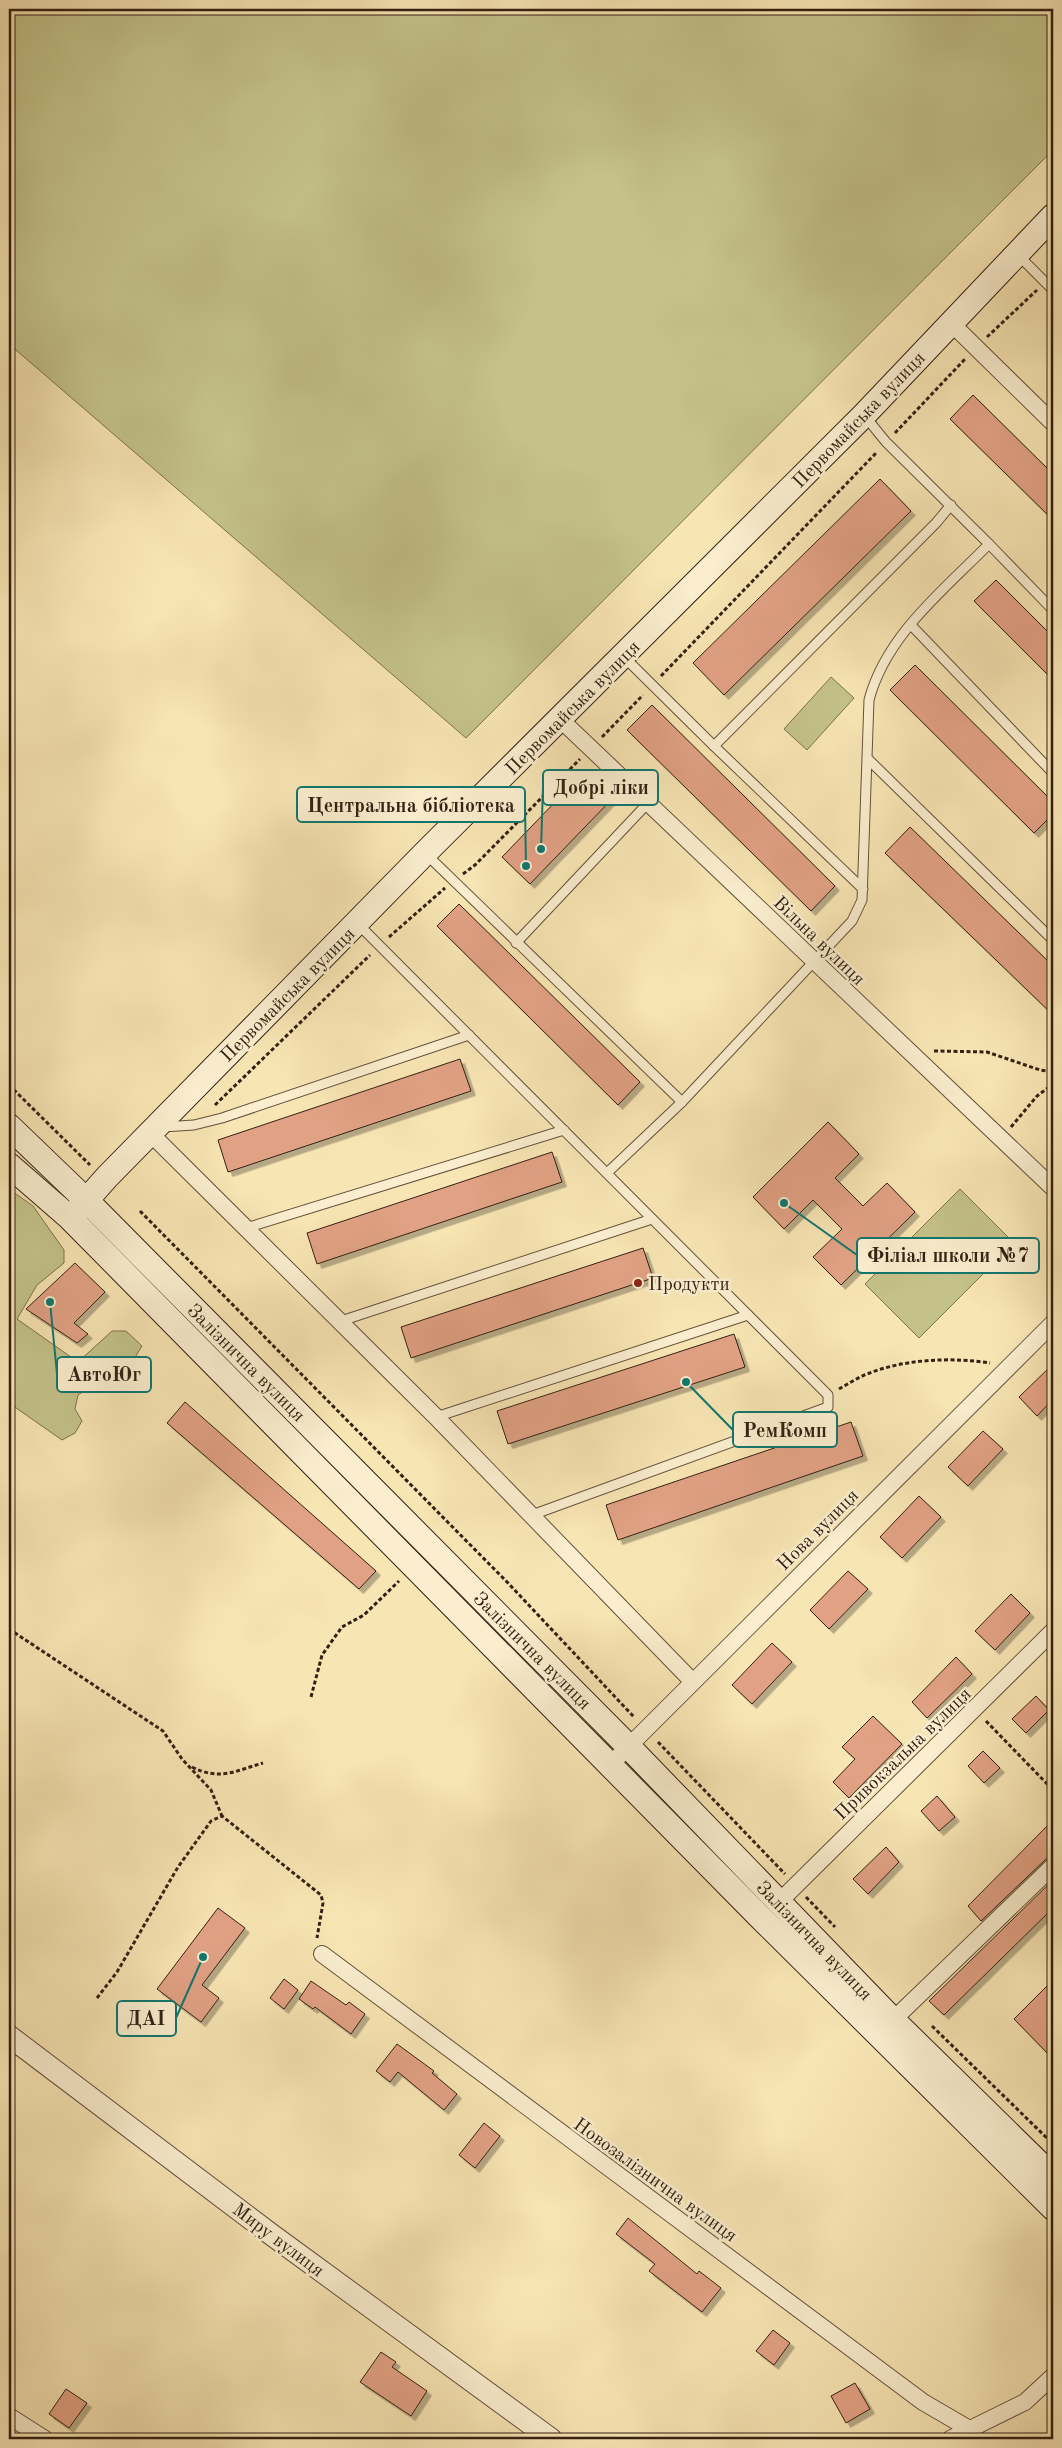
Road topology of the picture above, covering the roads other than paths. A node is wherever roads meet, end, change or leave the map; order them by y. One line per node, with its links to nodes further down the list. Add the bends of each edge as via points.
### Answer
1 (1053, 216): 2 (main road, Первомайська вулиця)
2 (1016, 253): 3 (lane); 4 (main road, Первомайська вулиця)
3 (1053, 290)
4 (951, 323): 5 (main road, Первомайська вулиця); 6 (street)
5 (864, 415): 7 (lane, via 886,442); 11 (main road, Первомайська вулиця)
6 (1053, 423)
7 (950, 505): 8 (lane); 13 (lane, via 936,523)
8 (989, 544): 9 (lane); 10 (lane)
9 (1053, 610)
10 (911, 625): 14 (lane, via 890,649 875,678 870,700); 15 (lane)
11 (623, 656): 12 (main road, Первомайська вулиця); 13 (lane)
12 (560, 719): 16 (street, Вільна вулиця); 17 (main road, Первомайська вулиця)
13 (714, 746): 18 (lane)
14 (869, 760): 18 (lane); 20 (lane)
15 (1053, 773)
16 (648, 803): 21 (lane); 22 (street, Вільна вулиця)
17 (426, 853): 19 (main road, Первомайська вулиця); 21 (lane)
18 (863, 889): 22 (lane, via 862,900 852,920)
19 (357, 923): 23 (lane); 26 (main road, Первомайська вулиця)
20 (1053, 940)
21 (516, 943): 24 (lane)
22 (814, 962): 24 (lane); 30 (street, Вільна вулиця)
23 (469, 1035): 26 (lane, via 231,1115 194,1125); 27 (lane)
24 (682, 1102): 29 (lane)
25 (9, 1126): 31 (main road, Залізнична вулиця)
26 (153, 1130): 31 (main road, Первомайська вулиця); 34 (street)
27 (564, 1130): 29 (lane); 34 (lane)
28 (9, 1165): 32 (main road, Залізнична вулиця)
29 (607, 1173): 33 (lane)
30 (1053, 1188)
31 (87, 1201): 32 (main road, Первомайська вулиця); 42 (main road, Залізнична вулиця)
32 (70, 1218): 43 (main road, Залізнична вулиця)
33 (652, 1218): 35 (lane); 36 (lane)
34 (246, 1228): 36 (street)
35 (748, 1315): 38 (lane); 39 (lane, via 828,1396 828,1407)
36 (341, 1322): 38 (street)
37 (1053, 1323): 41 (street, Нова вулиця)
38 (436, 1417): 39 (street)
39 (532, 1515): 41 (street)
40 (1053, 1631): 45 (street, Привокзальна вулиця)
41 (692, 1681): 42 (street, Нова вулиця)
42 (628, 1746): 43 (street, Нова вулиця); 45 (main road, Залізнична вулиця)
43 (610, 1765): 50 (main road, Залізнична вулиця)
44 (1053, 1866): 47 (street)
45 (778, 1903): 47 (main road, Залізнична вулиця)
46 (322, 1954): 53 (street, Новозалізнична вулиця, via 922,2402)
47 (901, 2012): 49 (main road, Залізнична вулиця)
48 (9, 2036): 55 (street, Миру вулиця, via 272,2235)
49 (1053, 2177)
50 (1053, 2208)
51 (1053, 2376): 53 (street, via 1025,2402)
52 (9, 2416): 54 (street)
53 (971, 2430): 56 (street)
54 (45, 2439)
55 (551, 2439)
56 (950, 2439)

